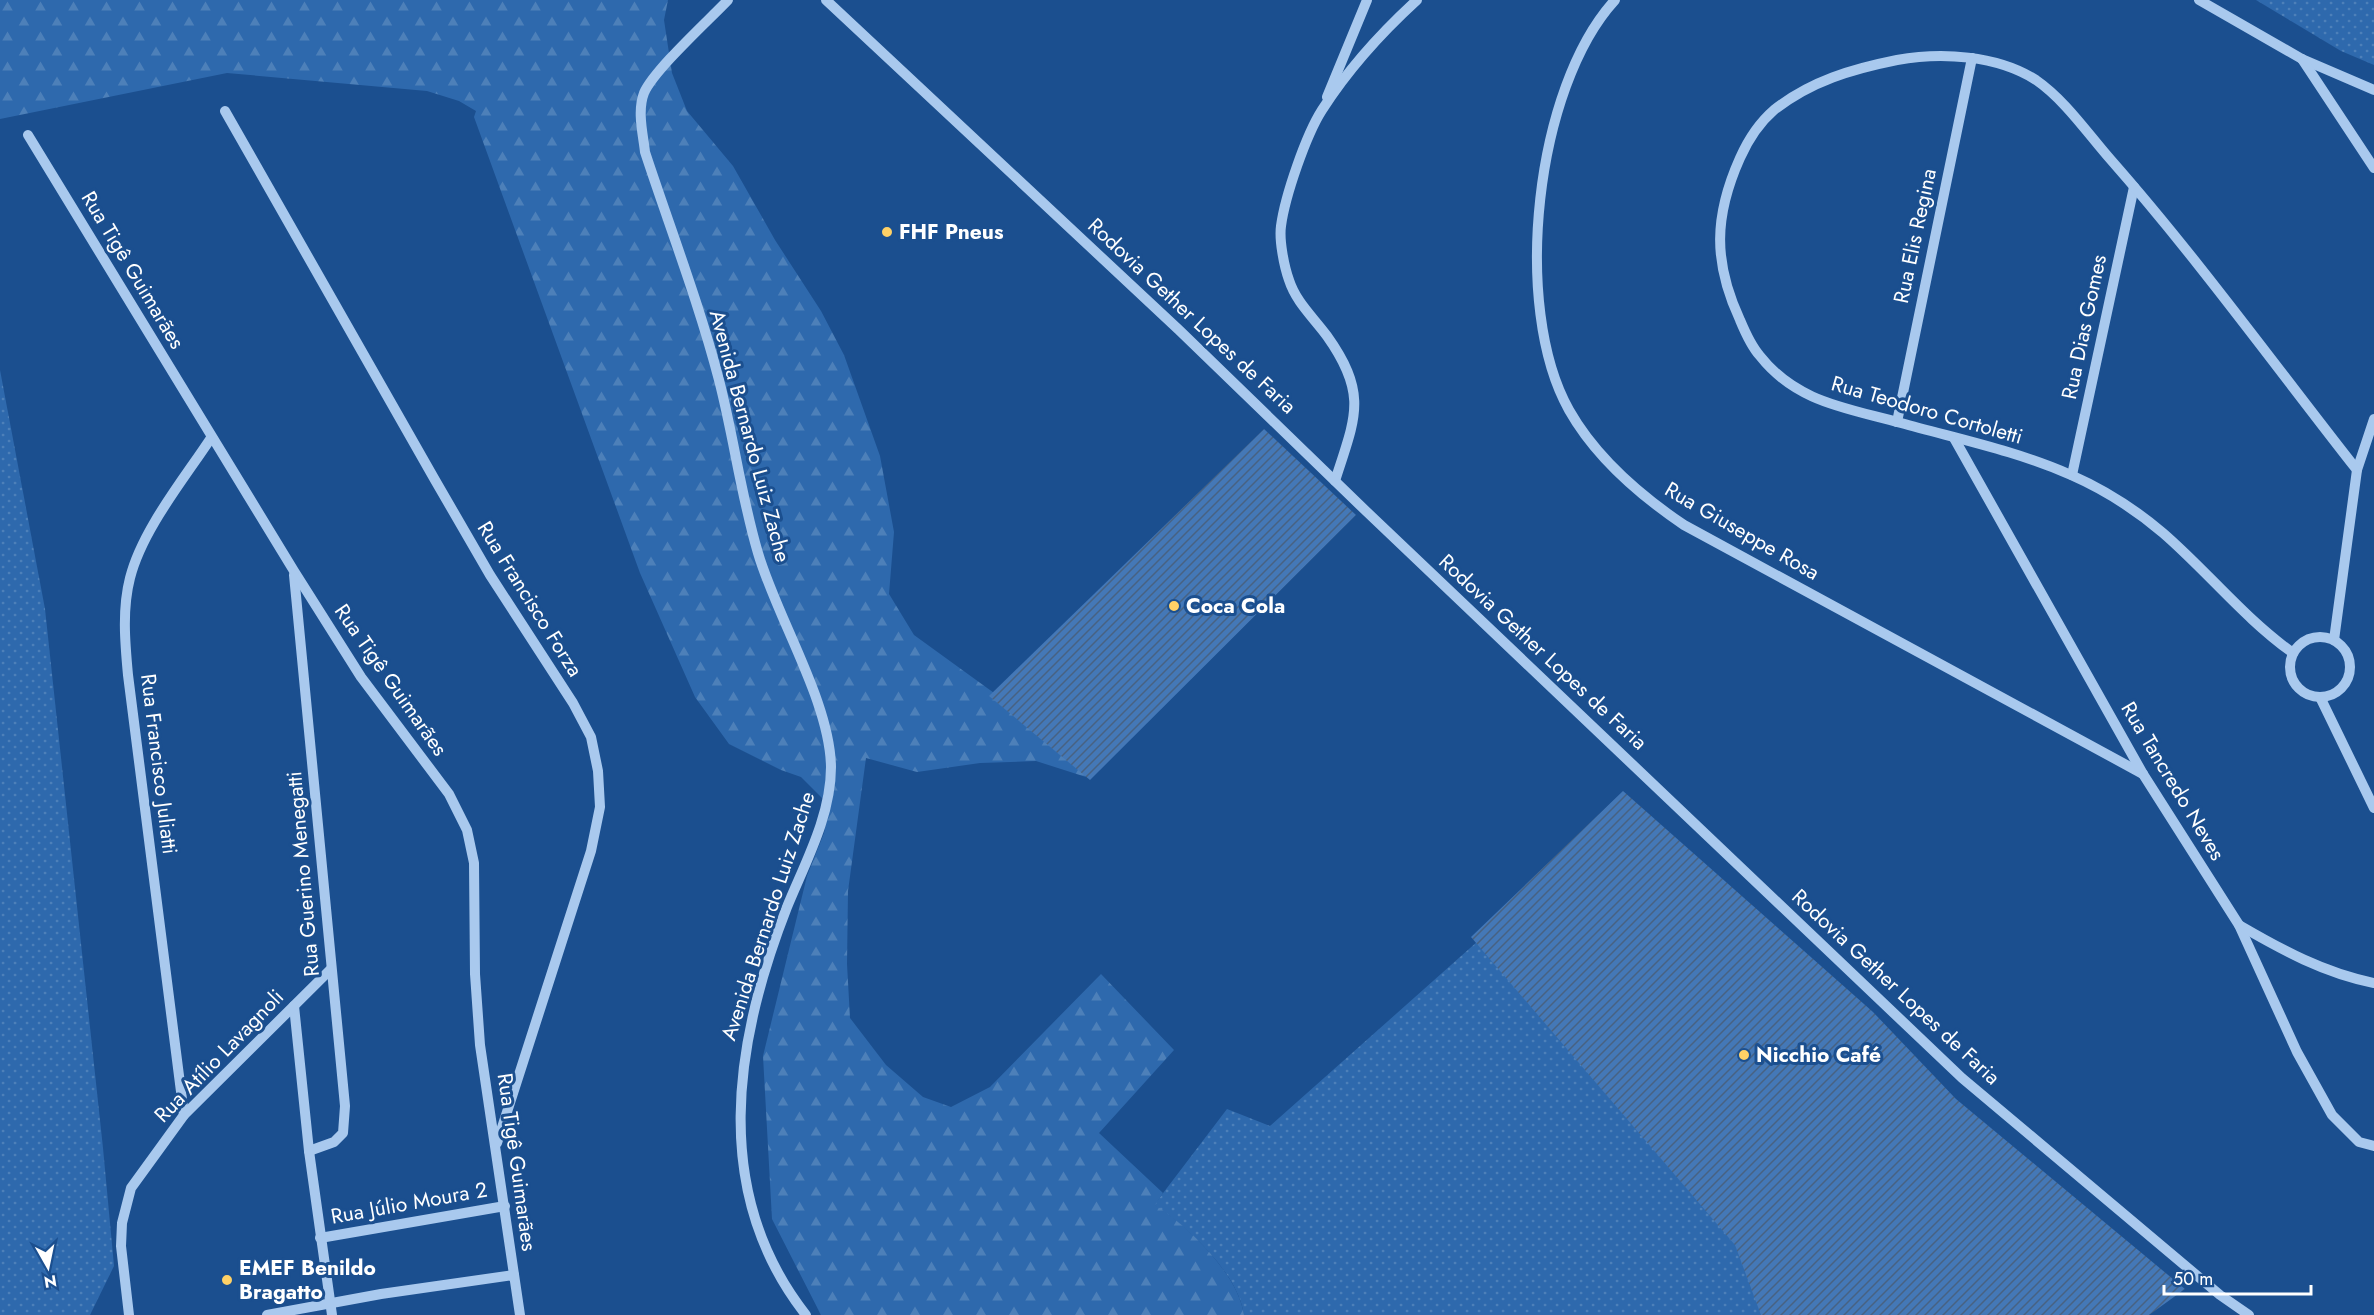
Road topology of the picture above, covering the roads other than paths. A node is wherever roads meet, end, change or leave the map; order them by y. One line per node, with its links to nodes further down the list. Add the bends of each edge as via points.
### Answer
1 (728, 0): 43 (street, Avenida Bernardo Luiz Zache, via 655,76 644,93 642,130 645,152 718,376 739,487 759,557 818,706 831,766 822,821 785,911 746,1038 742,1074 742,1157 756,1219 768,1256 786,1290)
2 (826, 0): 21 (street, Rodovia Gether Lopes de Faria)
3 (1367, 0): 11 (street)
4 (1417, 0): 11 (street)
5 (1615, 0): 26 (street, Rua Giuseppe Rosa, via 1594,29 1555,115 1535,242 1545,348 1558,389 1587,436 1634,485 1684,525)
6 (2199, 0): 8 (street)
7 (1972, 58): 14 (street, Rua Teodoro Cortoletti, via 2010,68 2036,81 2063,105); 16 (street, Rua Elis Regina); 16 (street, Rua Teodoro Cortoletti, via 1928,54 1848,71 1799,92 1770,113 1749,139 1723,205 1720,238 1724,283 1758,354 1798,390 1826,404)
8 (2302, 59): 9 (street); 13 (street)
9 (2374, 90)
10 (225, 111): 34 (street, Rua Francisco Forza, via 490,575 591,737 600,807 591,852)
11 (1321, 111): 21 (street, via 1280,227 1299,303 1327,336 1353,388 1354,422)
12 (28, 135): 17 (street, Rua Tigê Guimarães)
13 (2374, 168)
14 (2134, 187): 19 (street, Rua Teodoro Cortoletti); 20 (street, Rua Dias Gomes)
15 (2374, 419): 19 (street)
16 (1897, 422): 18 (street, Rua Teodoro Cortoletti)
17 (211, 438): 22 (street, Rua Tigê Guimarães); 32 (street, Rua Francisco Juliatti, via 146,539 130,577 126,606 128,675)
18 (1954, 438): 20 (street, Rua Teodoro Cortoletti, via 2033,459); 26 (street, Rua Tancredo Neves)
19 (2357, 470): 23 (street)
20 (2072, 475): 24 (street, Rua Teodoro Cortoletti, via 2121,503 2163,534 2271,638)
21 (1335, 481): 44 (street, Rodovia Gether Lopes de Faria, via 1962,1078 2211,1288)
22 (294, 572): 29 (street, Rua Guerino Menegatti); 34 (street, Rua Tigê Guimarães, via 361,677 449,794 467,830 474,863 480,1045)
23 (2334, 640): 24 (street, via 2315,637); 25 (street, via 2347,653 2350,671 2342,688)
24 (2293, 653): 25 (street, via 2293,681 2306,694)
25 (2320, 697): 27 (street)
26 (2143, 774): 28 (street, Rua Tancredo Neves)
27 (2374, 808)
28 (2239, 925): 30 (street, via 2291,955 2346,977); 33 (street, Rua Tancredo Neves, via 2297,1052 2332,1115 2359,1142)
29 (331, 969): 31 (street, Rua Atílio Lavagnoli); 35 (street, Rua Guerino Menegatti, via 345,1124 334,1142)
30 (2374, 983)
31 (294, 1006): 32 (street, Rua Atílio Lavagnoli); 35 (street)
32 (184, 1115): 40 (street, Rua Atílio Lavagnoli, via 131,1188 125,1205 121,1246)
33 (2374, 1146)
34 (496, 1147): 36 (street, Rua Tigê Guimarães)
35 (309, 1150): 37 (street)
36 (505, 1206): 37 (street, Rua Júlio Moura 2); 38 (street, Rua Tigê Guimarães)
37 (320, 1238): 39 (street)
38 (514, 1275): 39 (street); 42 (street, Rua Tigê Guimarães)
39 (331, 1310): 41 (street)
40 (129, 1315)
41 (267, 1315)
42 (520, 1315)
43 (806, 1315)
44 (2249, 1315)

